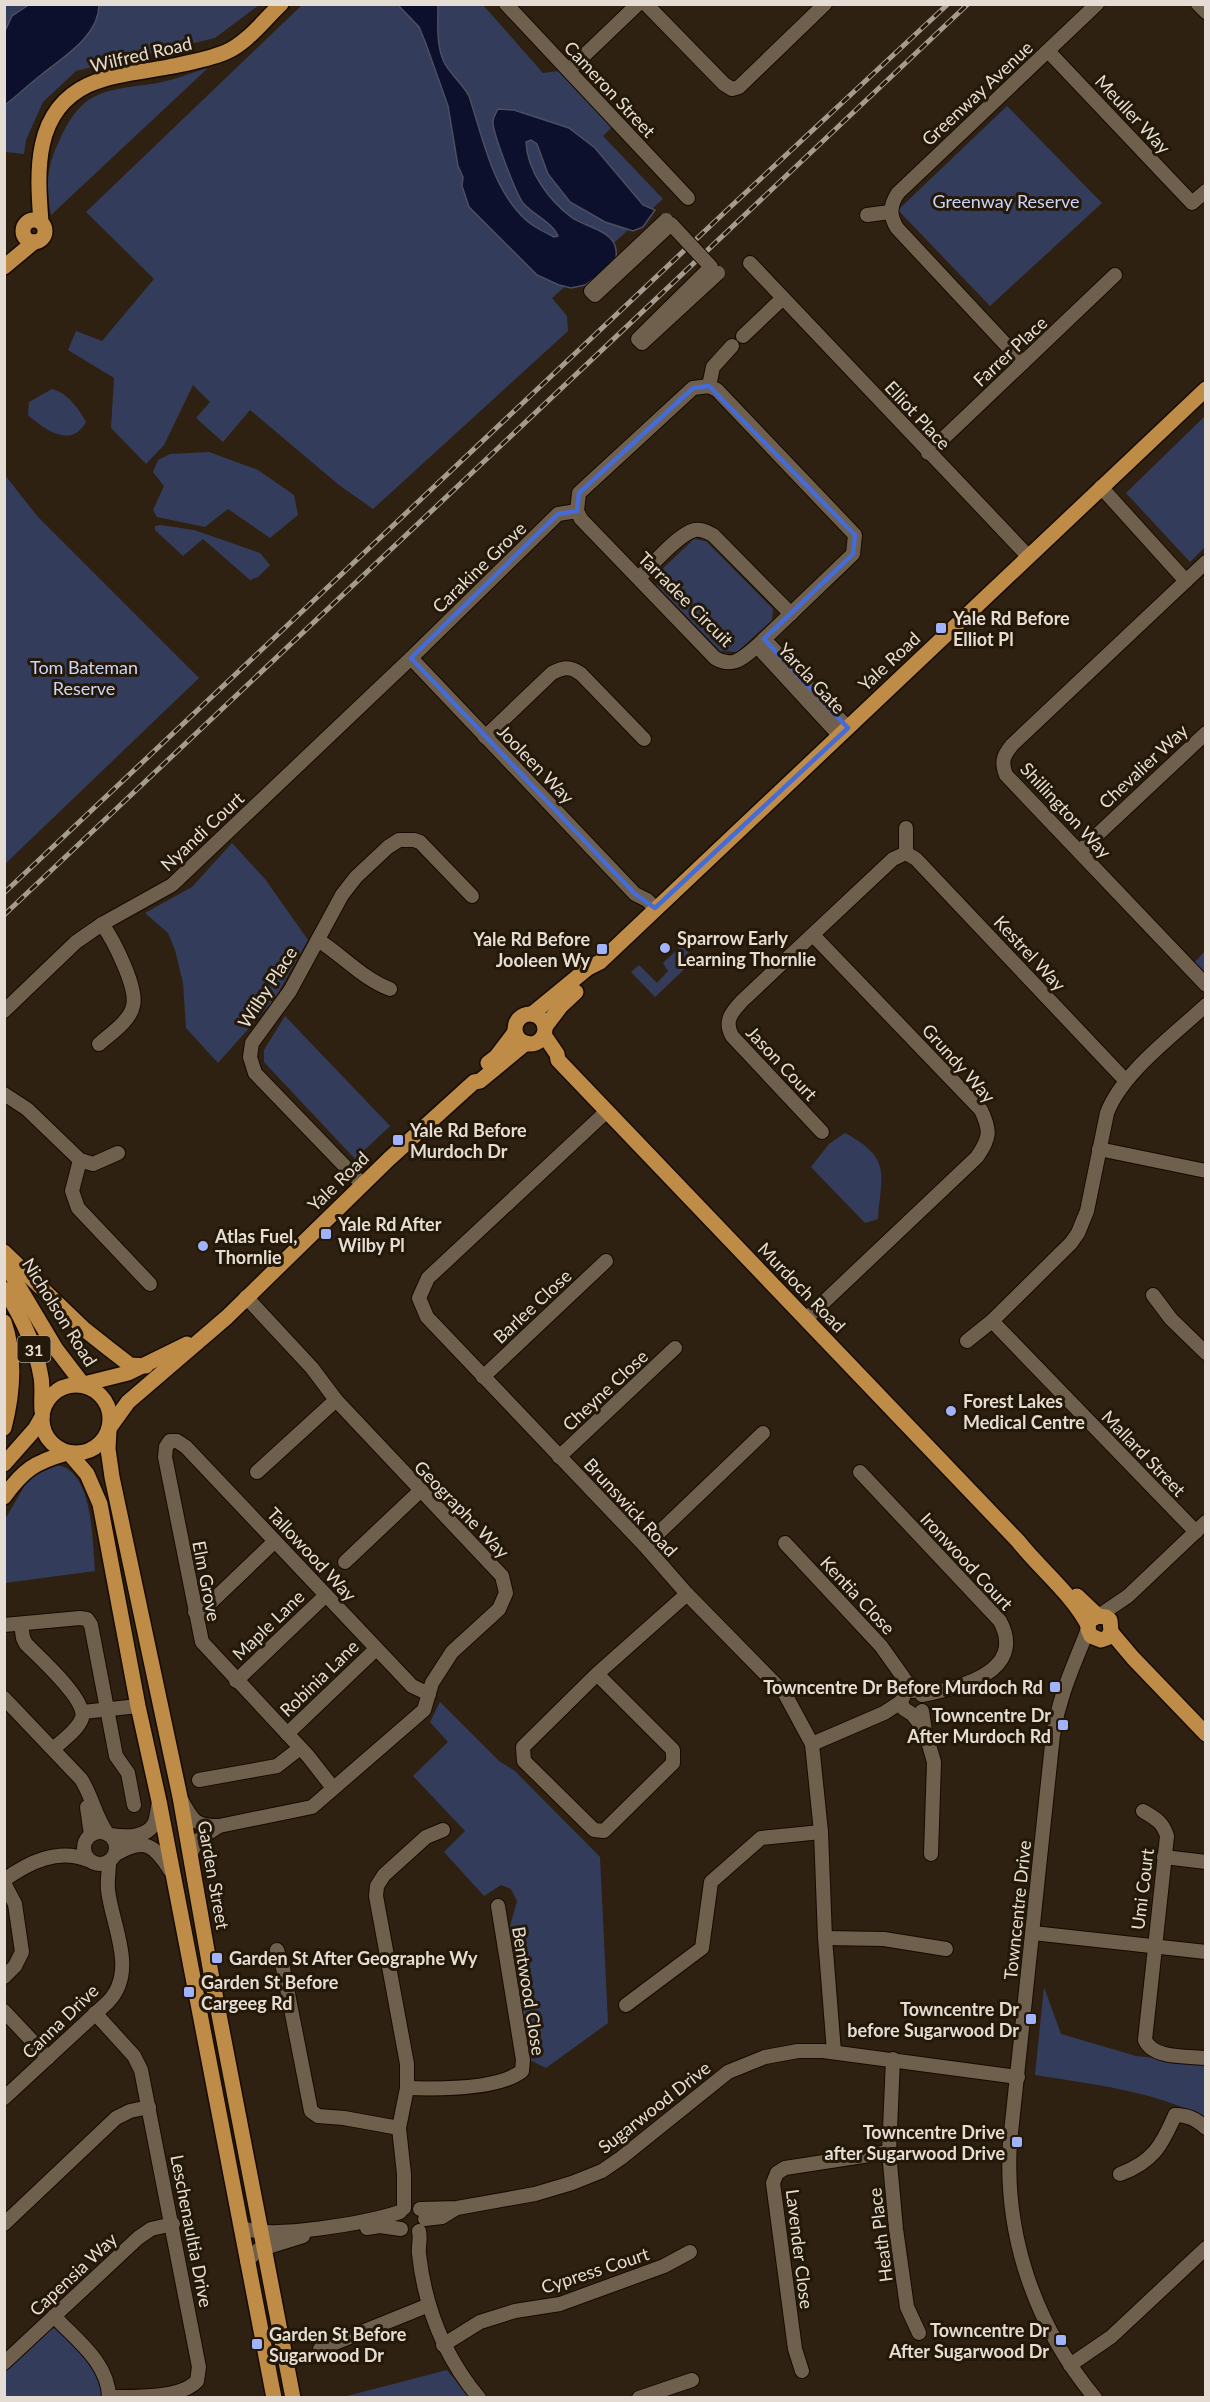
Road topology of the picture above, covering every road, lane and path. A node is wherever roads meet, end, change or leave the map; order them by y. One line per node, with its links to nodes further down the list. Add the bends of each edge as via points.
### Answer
1 (281, 4): 17 (main road, Wilfred Road, via 228,51 194,62 109,78 78,91 54,116 44,138 38,159 37,221 24,226 29,239)
2 (506, 4): 10 (street, Cameron Street)
3 (638, 4): 10 (street)
4 (646, 4): 5 (street, via 732,89 739,87)
5 (825, 4)
6 (1097, 4): 9 (street, Greenway Avenue)
7 (1198, 4): 8 (street)
8 (1206, 12)
9 (1048, 51): 11 (street, Meuller Way, via 1192,208); 13 (street, Greenway Avenue, via 898,193)
10 (569, 70): 12 (street, Cameron Street)
11 (1206, 191)
12 (688, 198)
13 (890, 212): 14 (street); 23 (street, via 897,228)
14 (867, 215)
15 (666, 220): 18 (street, bridge, via 591,291 595,295 671,224 711,267 638,339 642,343)
16 (750, 263): 20 (street, Elliot Place)
17 (4, 267)
18 (718, 273)
19 (1115, 275): 23 (street, Farrer Place)
20 (783, 298): 21 (street); 26 (street, Elliot Place)
21 (742, 336)
22 (732, 346): 24 (street, via 713,367)
23 (1023, 363): 26 (street, Farrer Place)
24 (709, 386): 28 (street, via 693,388 579,493); 33 (street, Tarradee Circuit, via 855,535 853,554)
25 (1206, 389): 27 (main road, Yale Road)
26 (928, 453): 29 (street, Elliot Place)
27 (1101, 487): 29 (main road, Yale Road); 32 (street)
28 (577, 511): 31 (street, Tarradee Circuit); 35 (street, Carakine Grove, via 558,514)
29 (1028, 556): 36 (main road, Yale Road)
30 (1206, 562): 32 (street, Shillington Way)
31 (639, 578): 33 (street, via 684,535 704,530); 34 (street, Tarradee Circuit, via 723,663 741,660)
32 (1186, 581): 41 (street, Shillington Way, via 1002,760 1006,775)
33 (791, 614): 34 (street, Tarradee Circuit)
34 (761, 642): 36 (street, Yarcla Gate)
35 (411, 658): 38 (street, Jooleen Way); 45 (street, Nyandi Court, via 172,885)
36 (844, 732): 44 (main road, Yale Road)
37 (1206, 733): 41 (street, Chevalier Way)
38 (485, 737): 39 (street, via 563,662 581,674); 44 (street, Jooleen Way, via 636,894 640,906)
39 (644, 739)
40 (906, 828): 42 (street)
41 (1080, 851): 49 (street, Shillington Way)
42 (906, 853): 46 (street, via 893,859); 56 (street, Kestrel Way, via 916,859)
43 (472, 896): 47 (street, Wilby Place, via 425,846 406,833 356,877)
44 (652, 912): 48 (main road, Yale Road)
45 (102, 924): 52 (street, Nyandi Court, via 76,942); 55 (street, via 132,990 133,1005 126,1019)
46 (813, 935): 59 (street, Jason Court, via 730,1014 727,1024 732,1036); 72 (street, Grundy Way, via 981,1110 988,1126 987,1142 977,1157)
47 (318, 940): 50 (street); 64 (street, Wilby Place, via 290,991 252,1043 250,1058 255,1072)
48 (600, 962): 53 (main road, Yale Road); 54 (main road, Yale Road, via 595,974)
49 (1206, 985)
50 (390, 989)
51 (1206, 1005): 56 (street)
52 (4, 1011)
53 (532, 1014): 54 (main road, Murdoch Road, via 542,1020); 54 (main road, Yale Road, via 519,1018 516,1025)
54 (532, 1036): 58 (main road, Murdoch Road); 64 (main road, Yale Road, via 474,1082)
55 (99, 1044)
56 (1125, 1080): 60 (street, via 1109,1106)
57 (4, 1094): 62 (street, via 27,1109)
58 (606, 1112): 72 (main road, Murdoch Road); 80 (street, Brunswick Road, via 428,1278 419,1298 427,1317)
59 (822, 1132)
60 (1100, 1149): 63 (street); 73 (street, via 1088,1210 1078,1233)
61 (118, 1153): 62 (street, via 93,1164)
62 (80, 1160): 68 (street, via 72,1191 78,1208)
63 (1206, 1171)
64 (362, 1184): 71 (main road, Yale Road)
65 (4, 1252): 79 (main road, via 84,1329 130,1365)
66 (606, 1261): 80 (street, Barlee Close)
67 (4, 1262): 81 (main road, Nicholson Road / 31, via 56,1349)
68 (150, 1284)
69 (4, 1289): 83 (main road, Nicholson Road / 31, via 35,1353 41,1378)
70 (1153, 1295): 78 (street)
71 (246, 1297): 75 (main road, Yale Road); 82 (street, Geographe Way)
72 (806, 1319): 106 (main road, Murdoch Road, via 1018,1541 1062,1579)
73 (992, 1321): 76 (street); 95 (street, Mallard Street)
74 (4, 1322): 84 (main road, 31, via 12,1356 12,1377)
75 (206, 1335): 79 (main road, Yale Road); 85 (main road, Yale Road, via 128,1402)
76 (967, 1341)
77 (675, 1348): 89 (street, Cheyne Close)
78 (1205, 1352)
79 (146, 1366): 81 (main road, Yale Road)
80 (483, 1377): 89 (street, Brunswick Road)
81 (83, 1384): 83 (main road, via 56,1392); 85 (main road, 31, via 96,1390 109,1405)
82 (336, 1400): 91 (street); 93 (street, Geographe Way)
83 (42, 1415): 88 (main road, 31, via 48,1438); 90 (main road, via 35,1429)
84 (4, 1428)
85 (110, 1429): 88 (main road, via 93,1448); 102 (main road, Garden Street, via 110,1465)
86 (763, 1432): 98 (street)
87 (170, 1441): 96 (street, Tallowood Way, via 186,1447); 103 (street, Elm Grove, via 165,1457)
88 (68, 1453): 94 (main road, via 28,1469); 110 (main road, via 87,1474 100,1504)
89 (559, 1457): 98 (street, Brunswick Road)
90 (4, 1464)
91 (257, 1472)
92 (860, 1472): 113 (street, Ironwood Court, via 1000,1621 1008,1640 996,1668)
93 (420, 1491): 99 (street); 111 (street, Geographe Way, via 502,1576 506,1593 499,1609 452,1652)
94 (4, 1497)
95 (1201, 1527): 106 (street, Towncentre Drive)
96 (275, 1541): 101 (street, Tallowood Way); 103 (street, via 204,1609)
97 (785, 1543): 113 (street, Kentia Close, via 881,1646 901,1673)
98 (645, 1546): 100 (street, Brunswick Road)
99 (345, 1562)
100 (687, 1594): 108 (street); 120 (street, Brunswick Road, via 785,1694)
101 (326, 1595): 107 (street, Tallowood Way); 109 (street, Maple Lane)
102 (138, 1601): 110 (main road, via 131,1613 139,1658); 125 (main road, Garden Street)
103 (195, 1612): 109 (street, Elm Grove, via 202,1642)
104 (21, 1624): 105 (street); 116 (street, via 87,1619); 117 (street, via 24,1641 74,1694)
105 (4, 1625)
106 (1100, 1628): 119 (main road, Murdoch Road); 145 (street, Towncentre Drive, via 1075,1660 1056,1718)
107 (376, 1648): 111 (street, Tallowood Way, via 412,1686); 118 (street, Robinia Lane)
108 (597, 1674): 108 (street, via 524,1748 522,1755 594,1830 604,1831 673,1763 673,1750)
109 (236, 1681): 118 (street, Elm Grove)
110 (135, 1685): 114 (main road)
111 (430, 1688): 124 (street, Geographe Way, via 424,1710)
112 (4, 1698): 122 (street)
113 (913, 1703): 120 (street, Ironwood Court); 135 (street, Kentia Close, via 934,1762)
114 (138, 1706): 116 (street); 126 (main road)
115 (4, 1709): 133 (street, via 81,1792 89,1816)
116 (107, 1710): 117 (street); 127 (street, via 116,1756 128,1773)
117 (83, 1712): 122 (street, via 79,1724)
118 (287, 1734): 121 (street, Elm Grove)
119 (1206, 1734)
120 (812, 1744): 131 (street, Brunswick Road)
121 (300, 1748): 123 (street, via 277,1766); 124 (street, Elm Grove)
122 (53, 1749): 132 (street, via 87,1788 98,1819)
123 (199, 1780)
124 (333, 1788): 129 (street, Geographe Way, via 312,1807)
125 (180, 1797): 129 (street, Geographe Way, via 194,1821); 134 (main road, Garden Street)
126 (159, 1801): 132 (street, via 155,1822 147,1831 129,1837); 141 (main road)
127 (134, 1805)
128 (1143, 1811): 137 (street, Umi Court, via 1164,1827)
129 (219, 1826): 134 (street, Geographe Way, via 198,1840)
130 (443, 1830): 161 (street, via 426,1837 377,1886 407,2064)
131 (821, 1832): 146 (street, Brunswick Road); 152 (street, via 761,1838 711,1882 702,1948)
132 (109, 1834): 133 (street, via 102,1832); 138 (street, via 116,1844)
133 (88, 1838): 136 (street); 139 (street, via 84,1851)
134 (190, 1854): 155 (main road, Garden Street)
135 (931, 1854)
136 (60, 1856): 139 (street); 142 (street, via 24,1865)
137 (1164, 1857): 140 (street); 147 (street, Umi Court)
138 (112, 1858): 139 (street, via 104,1864); 141 (street, via 131,1847 150,1846 160,1853); 143 (street, Canna Drive)
139 (91, 1862): 143 (street, Canna Drive)
140 (1206, 1862)
141 (174, 1874): 162 (main road)
142 (4, 1882): 151 (street, via 15,1904 22,1952)
143 (108, 1889): 154 (street, Canna Drive, via 122,1976 113,1996)
144 (498, 1906): 161 (street, Bentwood Close, via 522,2071 513,2078 450,2090)
145 (1033, 1933): 147 (street); 160 (street, Towncentre Drive)
146 (825, 1938): 148 (street, via 884,1939); 156 (street, Brunswick Road, via 831,2008)
147 (1154, 1946): 150 (street); 158 (street, Umi Court, via 1145,2040 1148,2047 1156,2052)
148 (946, 1949)
149 (277, 1950): 165 (street, via 311,2111 318,2116)
150 (1206, 1952)
151 (4, 1977)
152 (626, 2005)
153 (4, 2011): 157 (street)
154 (95, 2013): 157 (street, Canna Drive); 164 (street, Leschenaultia Drive, via 138,2064)
155 (222, 2027): 162 (main road, via 226,2090); 173 (main road, Garden Street)
156 (829, 2051): 159 (street, Sugarwood Drive); 169 (street, Sugarwood Drive, via 765,2057 728,2072 602,2171 535,2194)
157 (48, 2058): 163 (street, Canna Drive)
158 (1206, 2058)
159 (893, 2059): 160 (street, Sugarwood Drive); 167 (street, Heath Place)
160 (1018, 2077): 183 (street, Towncentre Drive, via 1009,2160 1011,2212 1025,2273 1053,2338)
161 (407, 2088): 165 (street)
162 (216, 2097): 172 (main road)
163 (4, 2098)
164 (149, 2106): 170 (street, via 116,2118); 171 (street, Leschenaultia Drive)
165 (399, 2128): 169 (street)
166 (1206, 2128): 168 (street, via 1186,2115 1175,2115 1163,2143 1149,2158)
167 (890, 2152): 179 (street, Heath Place, via 907,2307); 184 (street, Lavender Close, via 785,2168 777,2173 773,2183 776,2207 795,2349)
168 (1120, 2174)
169 (412, 2218): 173 (street, Sugarwood Drive, via 380,2218); 177 (street)
170 (4, 2224)
171 (172, 2224): 178 (street, Capensia Way, via 145,2232); 186 (street, Leschenaultia Drive, via 198,2378 185,2389 143,2397)
172 (241, 2228): 173 (street, Sugarwood Drive); 176 (main road)
173 (263, 2240): 176 (street); 188 (main road, Garden Street)
174 (1206, 2248): 183 (street, via 1111,2337)
175 (690, 2252): 180 (street, Cypress Court, via 664,2266 560,2304 515,2311 480,2322)
176 (248, 2260): 187 (main road)
177 (429, 2305): 180 (street); 181 (street)
178 (54, 2316): 182 (street, Capensia Way); 186 (street, via 99,2363)
179 (919, 2333)
180 (443, 2345): 189 (street, via 460,2375)
181 (320, 2349)
182 (4, 2363)
183 (1070, 2365): 191 (street, Towncentre Drive)
184 (802, 2371)
185 (692, 2380): 190 (street)
186 (109, 2397)
187 (274, 2397)
188 (293, 2397)
189 (479, 2397)
190 (639, 2397)
191 (1095, 2397)

